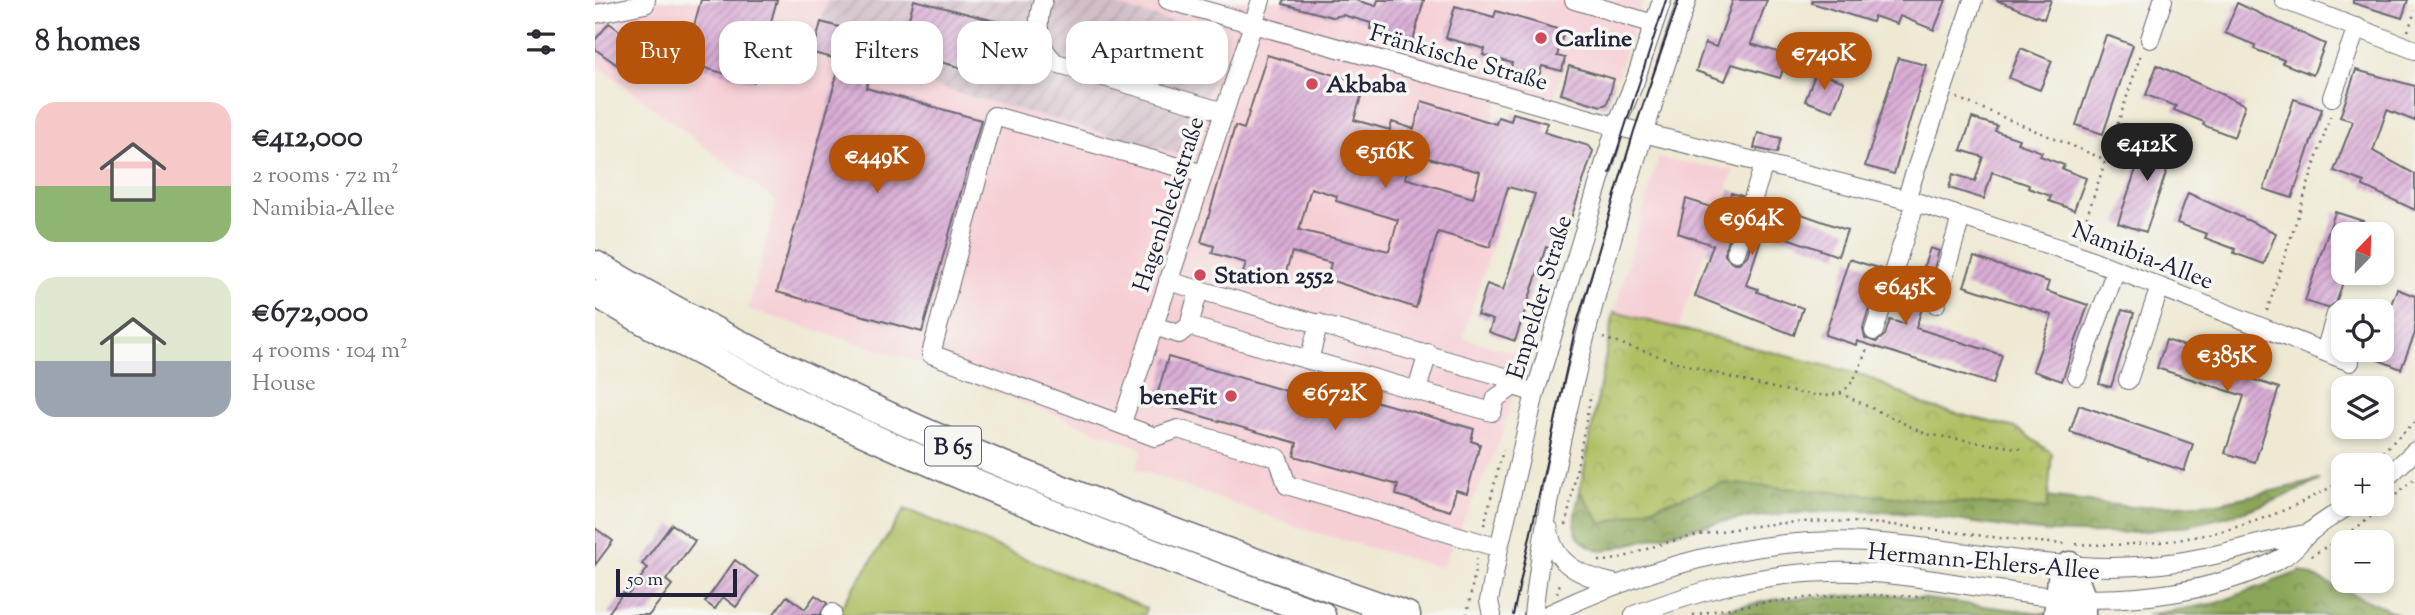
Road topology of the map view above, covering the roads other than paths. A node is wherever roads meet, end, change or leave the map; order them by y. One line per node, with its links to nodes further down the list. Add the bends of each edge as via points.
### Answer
1 (646, 0): 11 (street, via 645,4)
2 (1043, 0): 18 (street, via 1036,23 1046,51 1056,63)
3 (1168, 0): 12 (street, Fränkische Straße)
4 (1261, 0): 12 (street, Hagenbleckstraße)
5 (1574, 0): 13 (street)
6 (1662, 0): 13 (street, Empelder Straße)
7 (1687, 0): 20 (street)
8 (1973, 0): 23 (street)
9 (2163, 0): 15 (street)
10 (2284, 0): 14 (street)
11 (595, 14)
12 (1253, 24): 18 (street, Hagenbleckstraße); 19 (street, Fränkische Straße)
13 (1654, 24): 19 (street, Empelder Straße)
14 (2357, 27): 16 (street); 17 (street)
15 (2150, 39)
16 (2409, 47)
17 (2332, 97)
18 (1224, 111): 22 (street, Hagenbleckstraße)
19 (1616, 126): 20 (street, Fränkische Straße); 46 (street, Empelder Straße)
20 (1643, 134): 21 (street, Namibia-Allee); 50 (street, via 1572,396)
21 (1764, 164): 23 (street, Namibia-Allee); 25 (street)
22 (1204, 174): 28 (street, Hagenbleckstraße); 47 (street, via 994,116 931,354)
23 (1911, 201): 24 (street, Namibia-Allee); 36 (street)
24 (1961, 217): 27 (street, Namibia-Allee); 32 (street)
25 (1736, 252)
26 (595, 264): 59 (highway, B 65, via 797,374 932,437 1141,521)
27 (2116, 270): 29 (street, Namibia-Allee); 42 (street)
28 (1168, 281): 30 (street); 34 (street, Hagenbleckstraße)
29 (2159, 287): 38 (street, Namibia-Allee); 43 (street)
30 (1199, 289): 33 (street); 35 (street)
31 (595, 293): 58 (highway, B 65, via 774,391 922,461)
32 (1936, 304)
33 (1319, 323): 39 (street); 41 (street)
34 (1154, 326): 35 (street, via 1179,334); 47 (street, Hagenbleckstraße)
35 (1189, 327): 41 (street)
36 (1874, 331)
37 (2331, 331): 38 (street)
38 (2325, 352): 40 (street, Namibia-Allee)
39 (1428, 353): 44 (street, via 1505,377); 45 (street)
40 (2331, 354)
41 (1309, 360): 45 (street)
42 (2077, 376)
43 (2128, 380)
44 (1514, 386): 45 (street, via 1496,398 1492,412); 46 (street)
45 (1417, 390)
46 (1535, 393): 53 (street, Empelder Straße)
47 (1122, 423): 53 (street, via 1155,437 1178,429 1278,458 1287,485)
48 (2415, 451): 49 (street)
49 (2394, 471)
50 (1548, 513): 55 (street, via 1555,551 1569,566 1593,579); 60 (street)
51 (2334, 516): 52 (street, Hermann-Ehlers-Allee)
52 (2308, 534): 54 (street, via 2276,537 2208,557 2138,566); 56 (street, Hermann-Ehlers-Allee, via 2283,559 2219,582)
53 (1499, 548): 57 (street, Empelder Straße)
54 (2070, 565): 55 (street, via 1836,541 1758,546); 56 (highway, via 2061,579)
55 (1616, 584): 61 (street)
56 (2070, 606): 62 (street, Hermann-Ehlers-Allee, via 1916,578 1820,572 1713,587)
57 (1491, 608)
58 (1322, 615)
59 (1407, 615)
60 (1533, 615)
61 (1547, 615)
62 (1634, 615)

